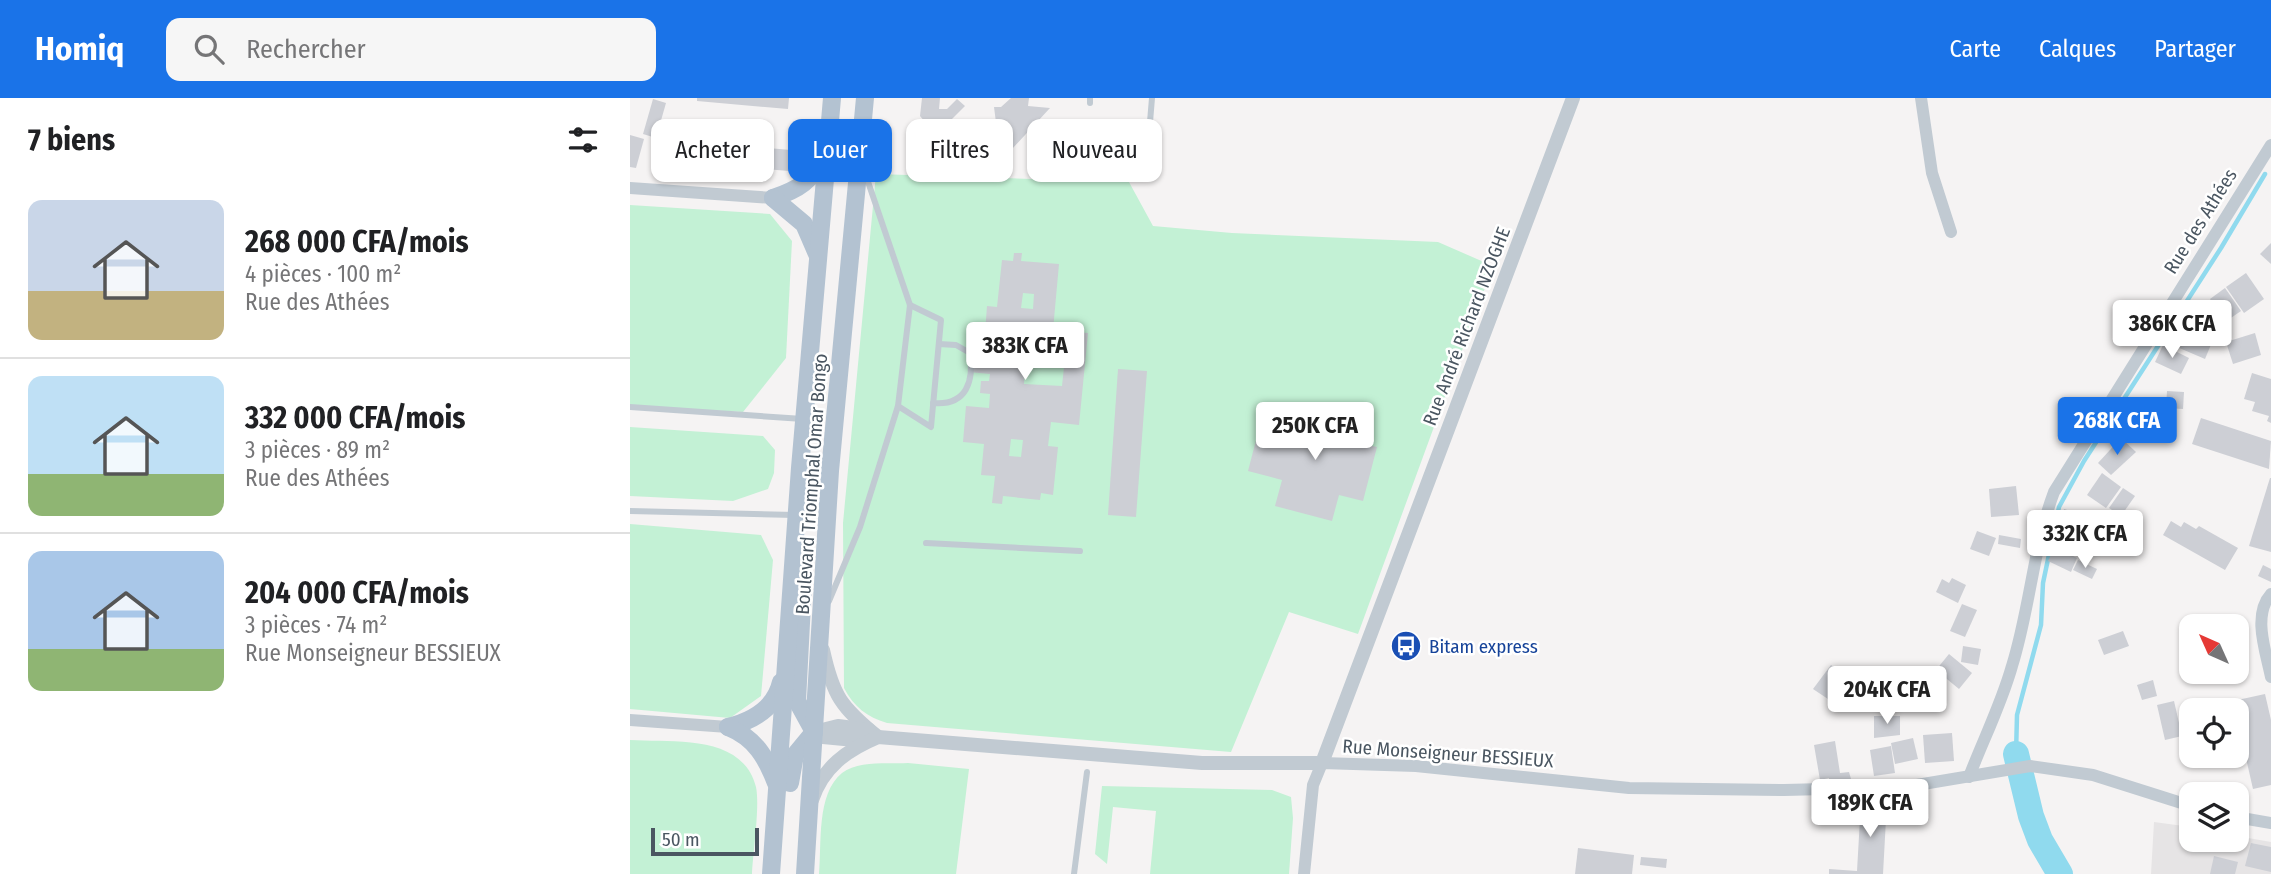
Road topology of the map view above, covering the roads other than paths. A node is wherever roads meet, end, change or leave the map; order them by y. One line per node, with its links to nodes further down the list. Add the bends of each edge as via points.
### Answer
1 (832, 98): 6 (main road, Boulevard Triomphal Omar Bongo)
2 (865, 98): 7 (main road, Boulevard Triomphal Omar Bongo)
3 (1152, 98): 8 (lane)
4 (1573, 98): 40 (street, Rue André Richard NZOGHE)
5 (1921, 98): 16 (street, via 1931,173)
6 (831, 119)
7 (864, 119)
8 (1150, 119)
9 (2271, 145): 42 (street, Rue des Athées, via 2054,492 2042,525 2012,666)
10 (805, 182): 15 (main road)
11 (825, 182): 17 (main road, Boulevard Triomphal Omar Bongo)
12 (859, 182): 25 (main road, Boulevard Triomphal Omar Bongo)
13 (868, 182): 18 (lane)
14 (630, 188): 15 (street)
15 (773, 198): 17 (main road, via 804,224)
16 (1951, 232)
17 (819, 261): 23 (main road, Boulevard Triomphal Omar Bongo)
18 (910, 305): 19 (lane, via 942,320); 21 (lane)
19 (939, 344): 20 (lane); 20 (lane, via 956,345 970,353 973,375 961,396 946,404)
20 (933, 403): 21 (lane, via 931,426)
21 (898, 406): 32 (lane, via 860,527)
22 (630, 407): 23 (lane)
23 (804, 419): 24 (main road, Boulevard Triomphal Omar Bongo)
24 (800, 468): 25 (main road); 27 (main road, Boulevard Triomphal Omar Bongo)
25 (830, 471): 32 (main road, Boulevard Triomphal Omar Bongo)
26 (630, 511): 27 (lane)
27 (797, 515): 28 (main road, Boulevard Triomphal Omar Bongo)
28 (795, 540): 34 (main road, Boulevard Triomphal Omar Bongo); 38 (main road, via 804,591 797,701)
29 (926, 543): 30 (lane)
30 (1080, 551)
31 (2271, 594): 35 (street, via 2260,619)
32 (822, 616): 33 (main road, Boulevard Triomphal Omar Bongo)
33 (821, 638): 38 (main road, Boulevard Triomphal Omar Bongo); 39 (street, via 835,695)
34 (787, 664): 37 (main road, via 773,701 755,718); 43 (main road, Boulevard Triomphal Omar Bongo)
35 (2271, 677)
36 (630, 720): 37 (street)
37 (728, 727): 43 (main road, via 759,748)
38 (814, 732): 39 (street, Rue Monseigneur BESSIEUX, via 823,737); 45 (main road, Boulevard Triomphal Omar Bongo); 49 (main road, via 798,748 792,764)
39 (876, 737): 40 (street, Rue Monseigneur BESSIEUX, via 1202,764); 45 (street, via 832,766)
40 (1322, 763): 42 (street, Rue Monseigneur BESSIEUX, via 1416,766 1629,788 1858,790); 52 (street, via 1313,785)
41 (1087, 772): 51 (lane)
42 (1969, 777): 44 (street, Rue Monseigneur BESSIEUX, via 2030,766 2093,775)
43 (779, 788): 48 (main road, Boulevard Triomphal Omar Bongo)
44 (2179, 802)
45 (809, 812): 50 (main road, Boulevard Triomphal Omar Bongo)
46 (2249, 819): 47 (street)
47 (2271, 823)
48 (771, 874)
49 (782, 874)
50 (804, 874)
51 (1074, 874)
52 (1304, 874)

